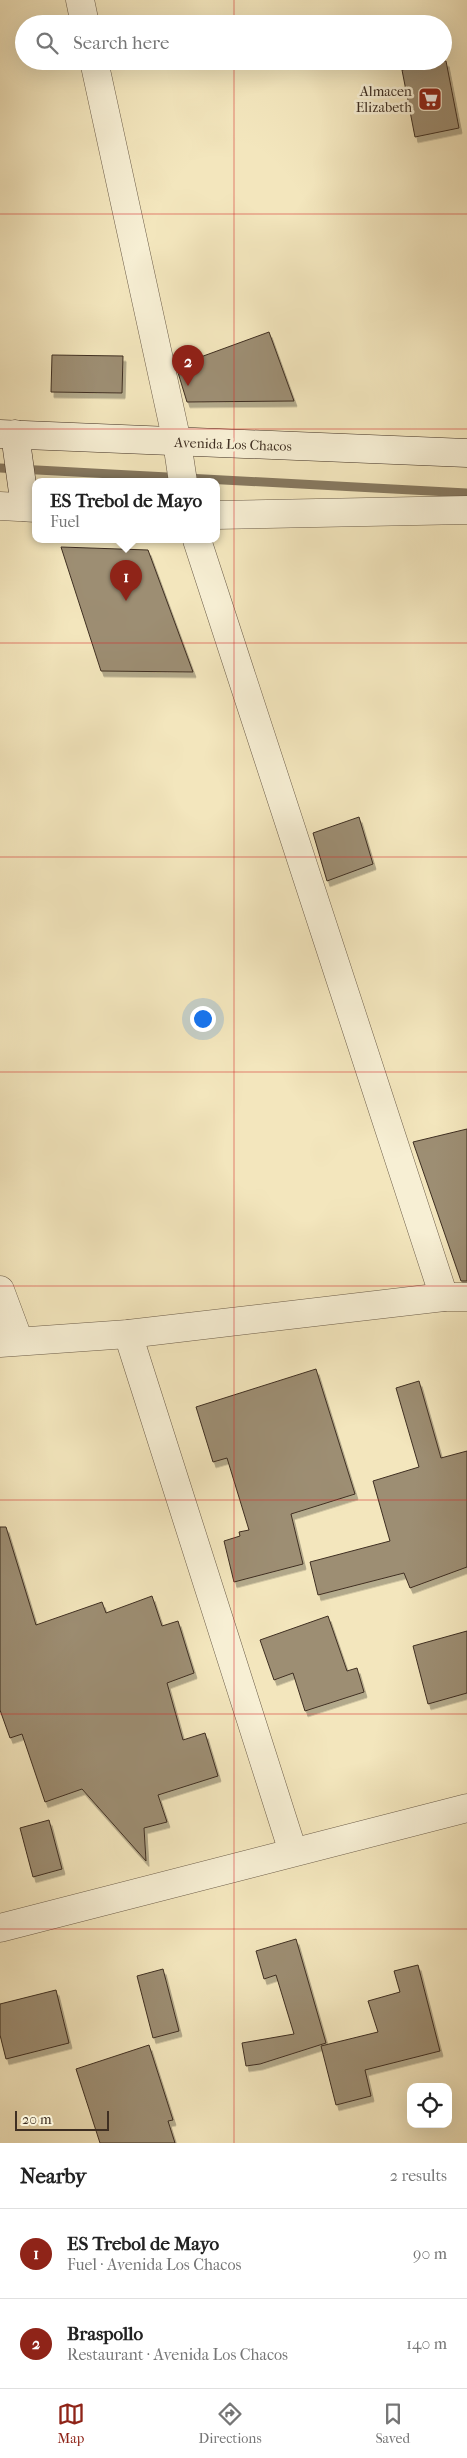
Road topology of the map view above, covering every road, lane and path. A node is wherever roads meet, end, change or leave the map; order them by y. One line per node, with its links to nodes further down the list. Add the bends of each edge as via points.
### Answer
1 (80, 0): 2 (street)
2 (84, 15)
3 (96, 70): 5 (street)
4 (11, 440): 5 (street, Avenida Los Chacos); 8 (street)
5 (178, 449): 6 (street, Avenida Los Chacos); 7 (street)
6 (467, 453)
7 (183, 478)
8 (21, 503)
9 (467, 510): 10 (street)
10 (220, 515)
11 (198, 543): 13 (street)
12 (0, 1290): 15 (street)
13 (455, 1297): 14 (street)
14 (128, 1334): 15 (street); 17 (street)
15 (9, 1342)
16 (467, 1808): 17 (street)
17 (293, 1852): 18 (street)
18 (0, 1928)

